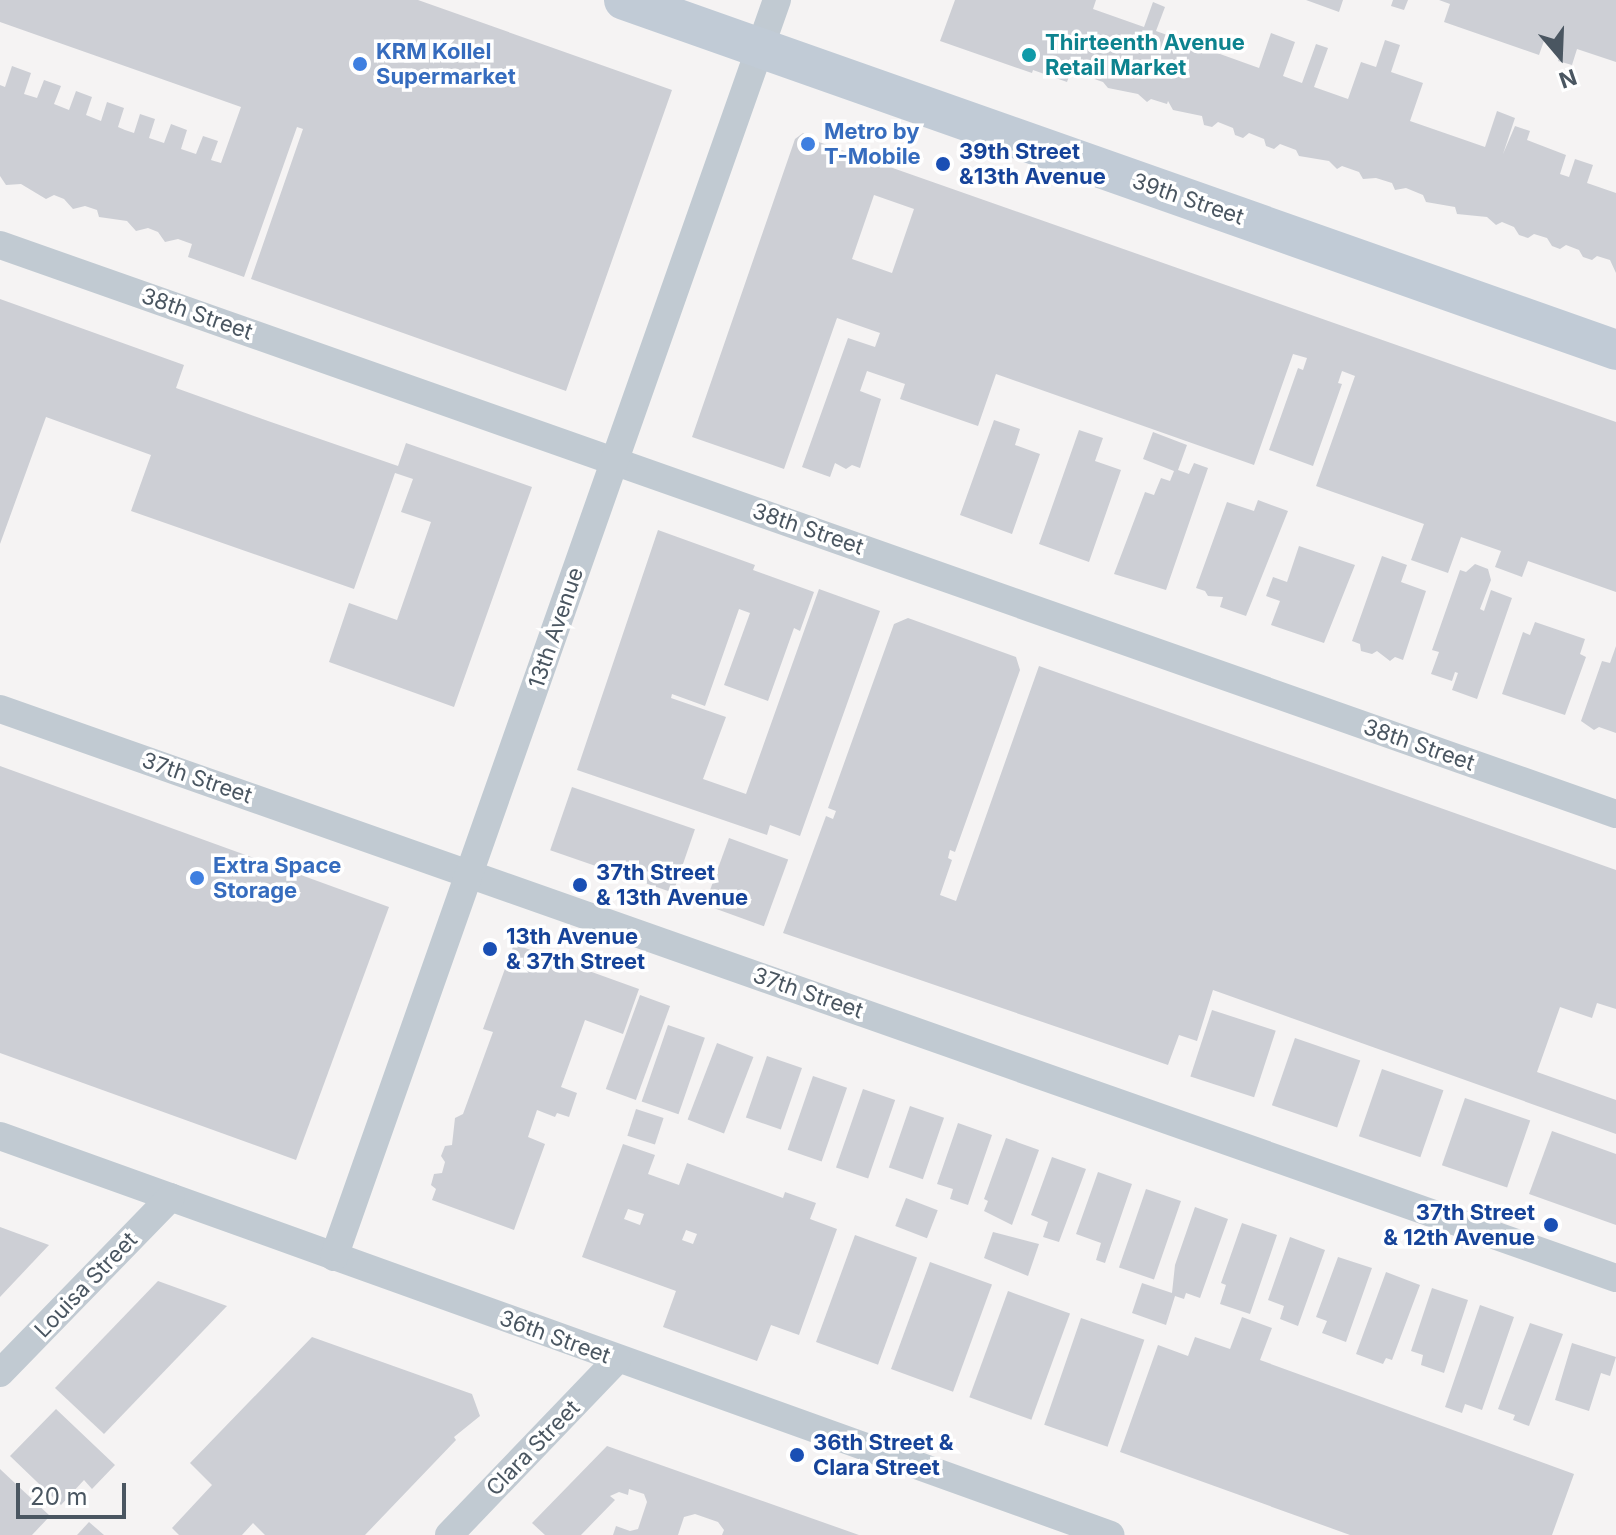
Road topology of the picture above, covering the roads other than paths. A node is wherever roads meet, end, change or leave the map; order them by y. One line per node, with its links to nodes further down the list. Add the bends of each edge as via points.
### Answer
1 (624, 0): 3 (main road, 39th Street)
2 (777, 0): 3 (street, 13th Avenue)
3 (760, 48): 5 (main road, 39th Street); 6 (street, 13th Avenue)
4 (0, 245): 6 (street, 38th Street)
5 (1616, 350)
6 (615, 460): 8 (street, 38th Street); 9 (street, 13th Avenue)
7 (0, 709): 9 (street, 37th Street)
8 (1616, 814)
9 (469, 873): 12 (street, 13th Avenue); 13 (street, 37th Street)
10 (0, 1136): 11 (street, 36th Street)
11 (171, 1197): 12 (street, 36th Street); 15 (street, Louisa Street)
12 (334, 1257): 14 (street, 36th Street)
13 (1616, 1278)
14 (617, 1360): 16 (street, 36th Street); 17 (street, Clara Street)
15 (0, 1373)
16 (1066, 1528): 18 (street, 36th Street)
17 (449, 1535)
18 (1111, 1535)

